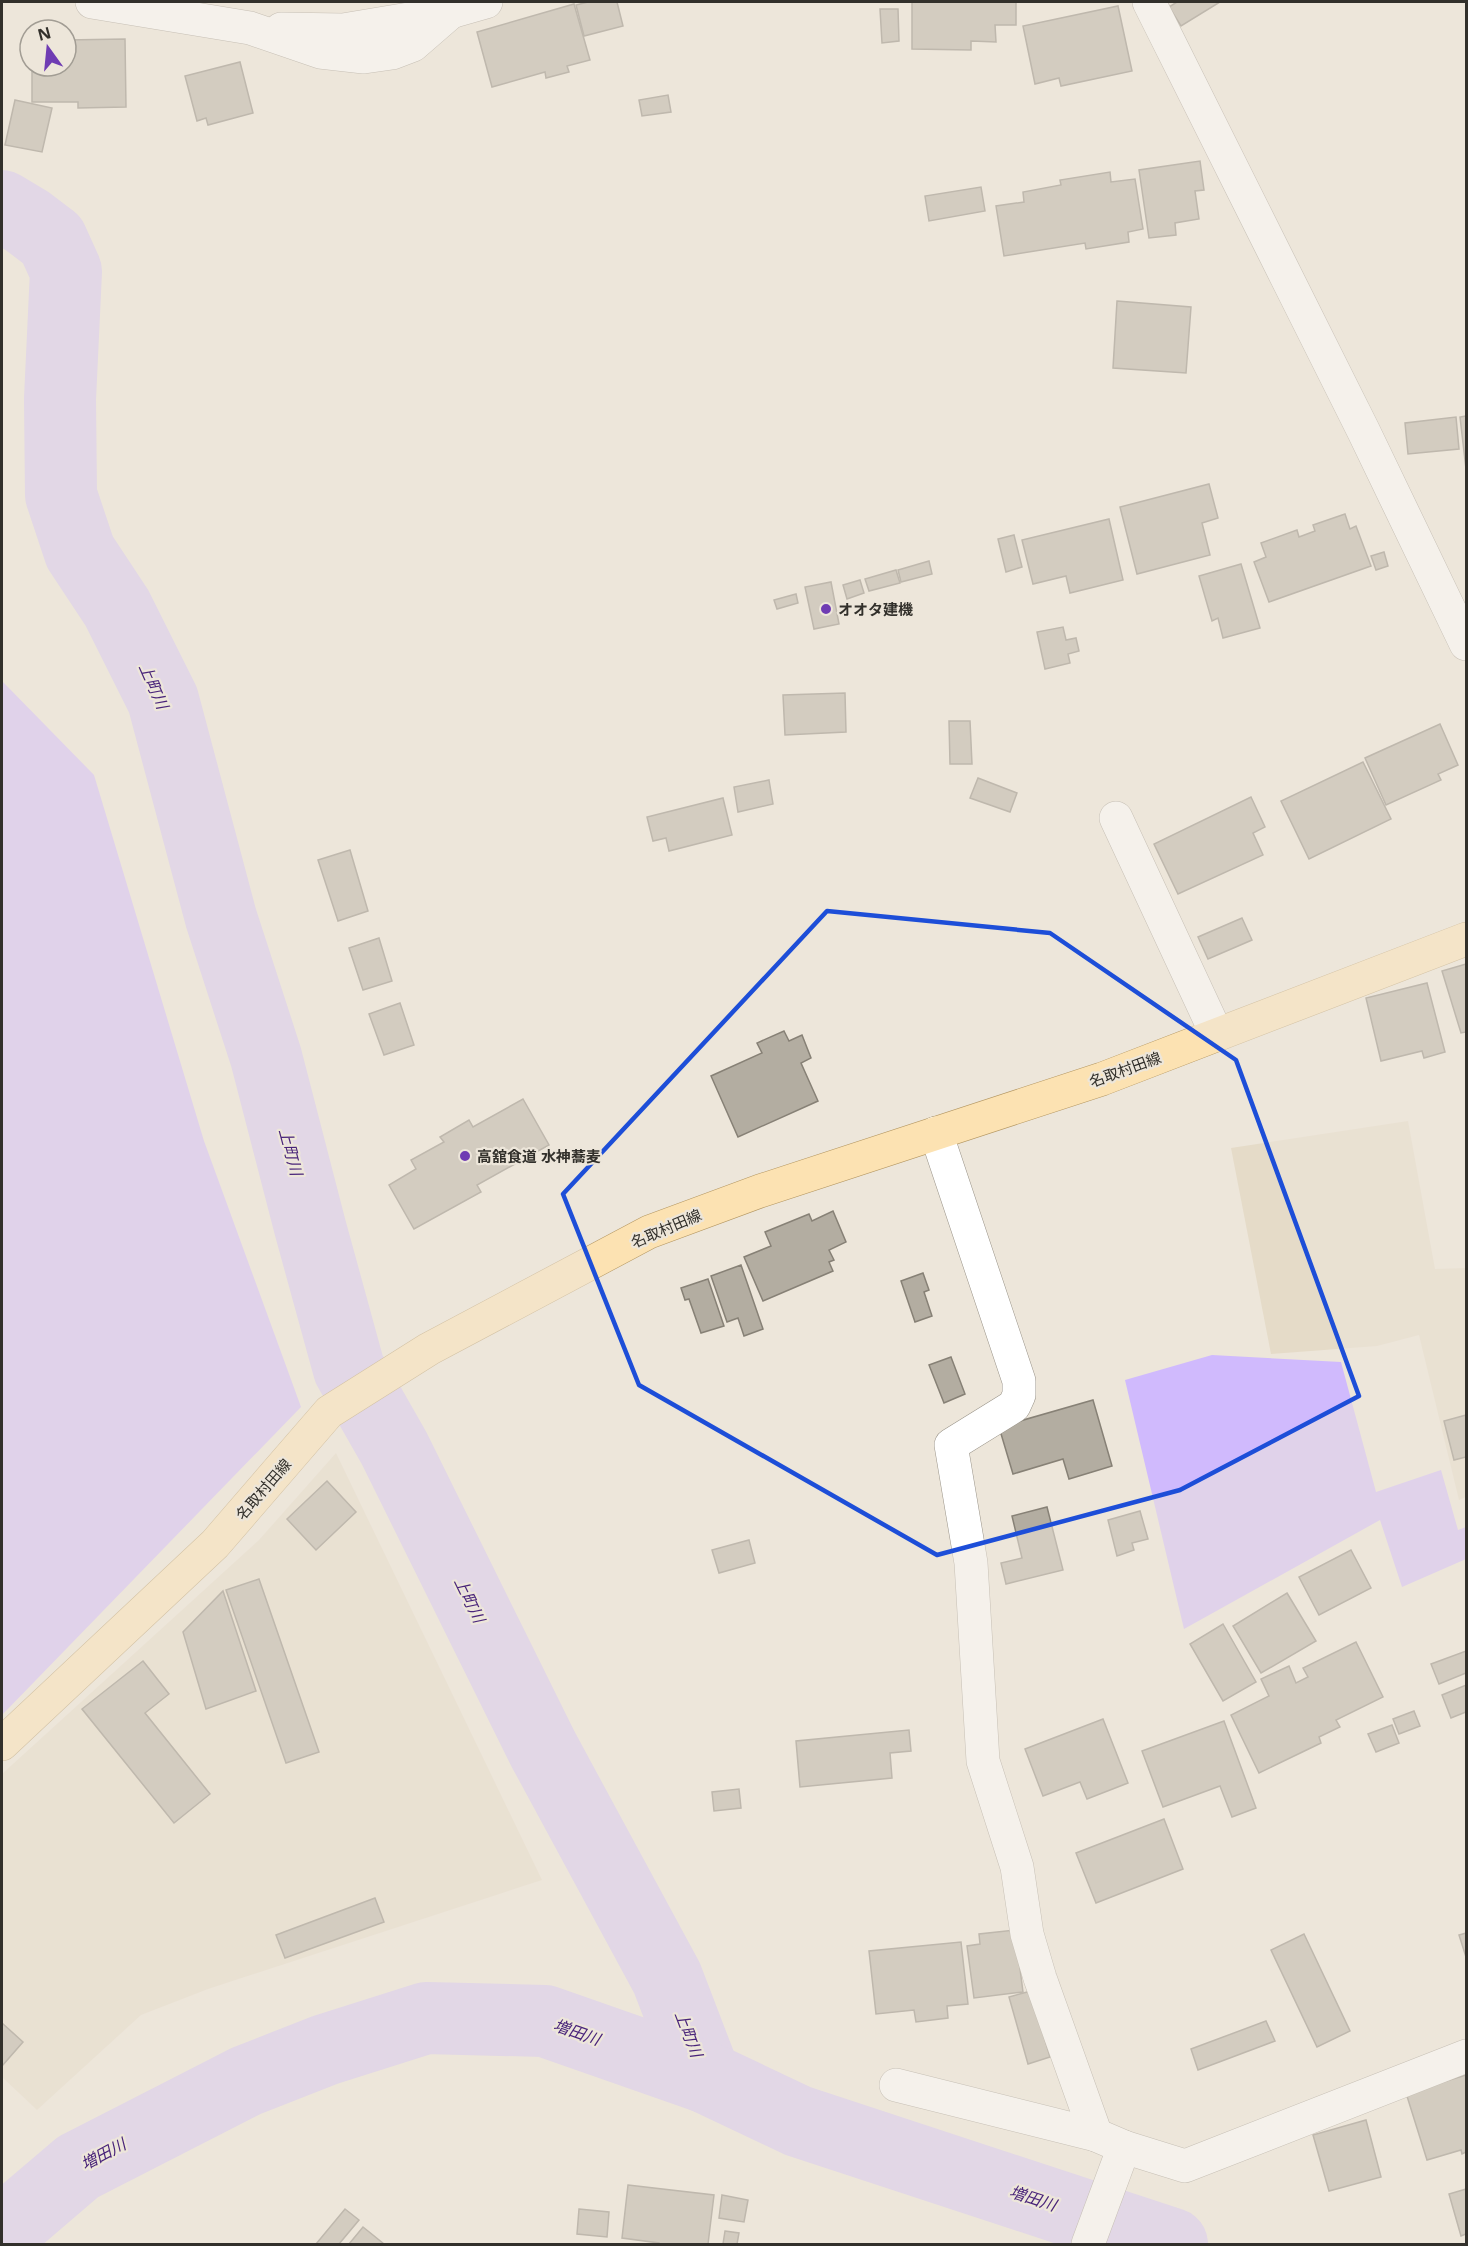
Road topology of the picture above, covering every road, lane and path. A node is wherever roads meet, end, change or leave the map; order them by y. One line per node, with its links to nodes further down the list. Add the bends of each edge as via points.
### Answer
1 (486, 2): 3 (street, via 451,12 413,45 364,57 320,52 250,28)
2 (1149, 2): 4 (street)
3 (111, 3)
4 (1467, 644)
5 (1116, 819): 7 (street)
6 (1467, 939): 7 (main road, 名取村田線)
7 (1216, 1035): 8 (main road, 名取村田線, via 1102,1079)
8 (936, 1133): 9 (main road, 名取村田線, via 649,1232 429,1349 329,1412 215,1544); 12 (street, via 1019,1381 1014,1406 951,1445 971,1563 983,1761 1017,1867 1027,1934 1040,1978)
9 (2, 1744)
10 (1467, 2056): 12 (street, via 1185,2166)
11 (896, 2085): 12 (street)
12 (1113, 2149): 13 (street)
13 (1088, 2244)

